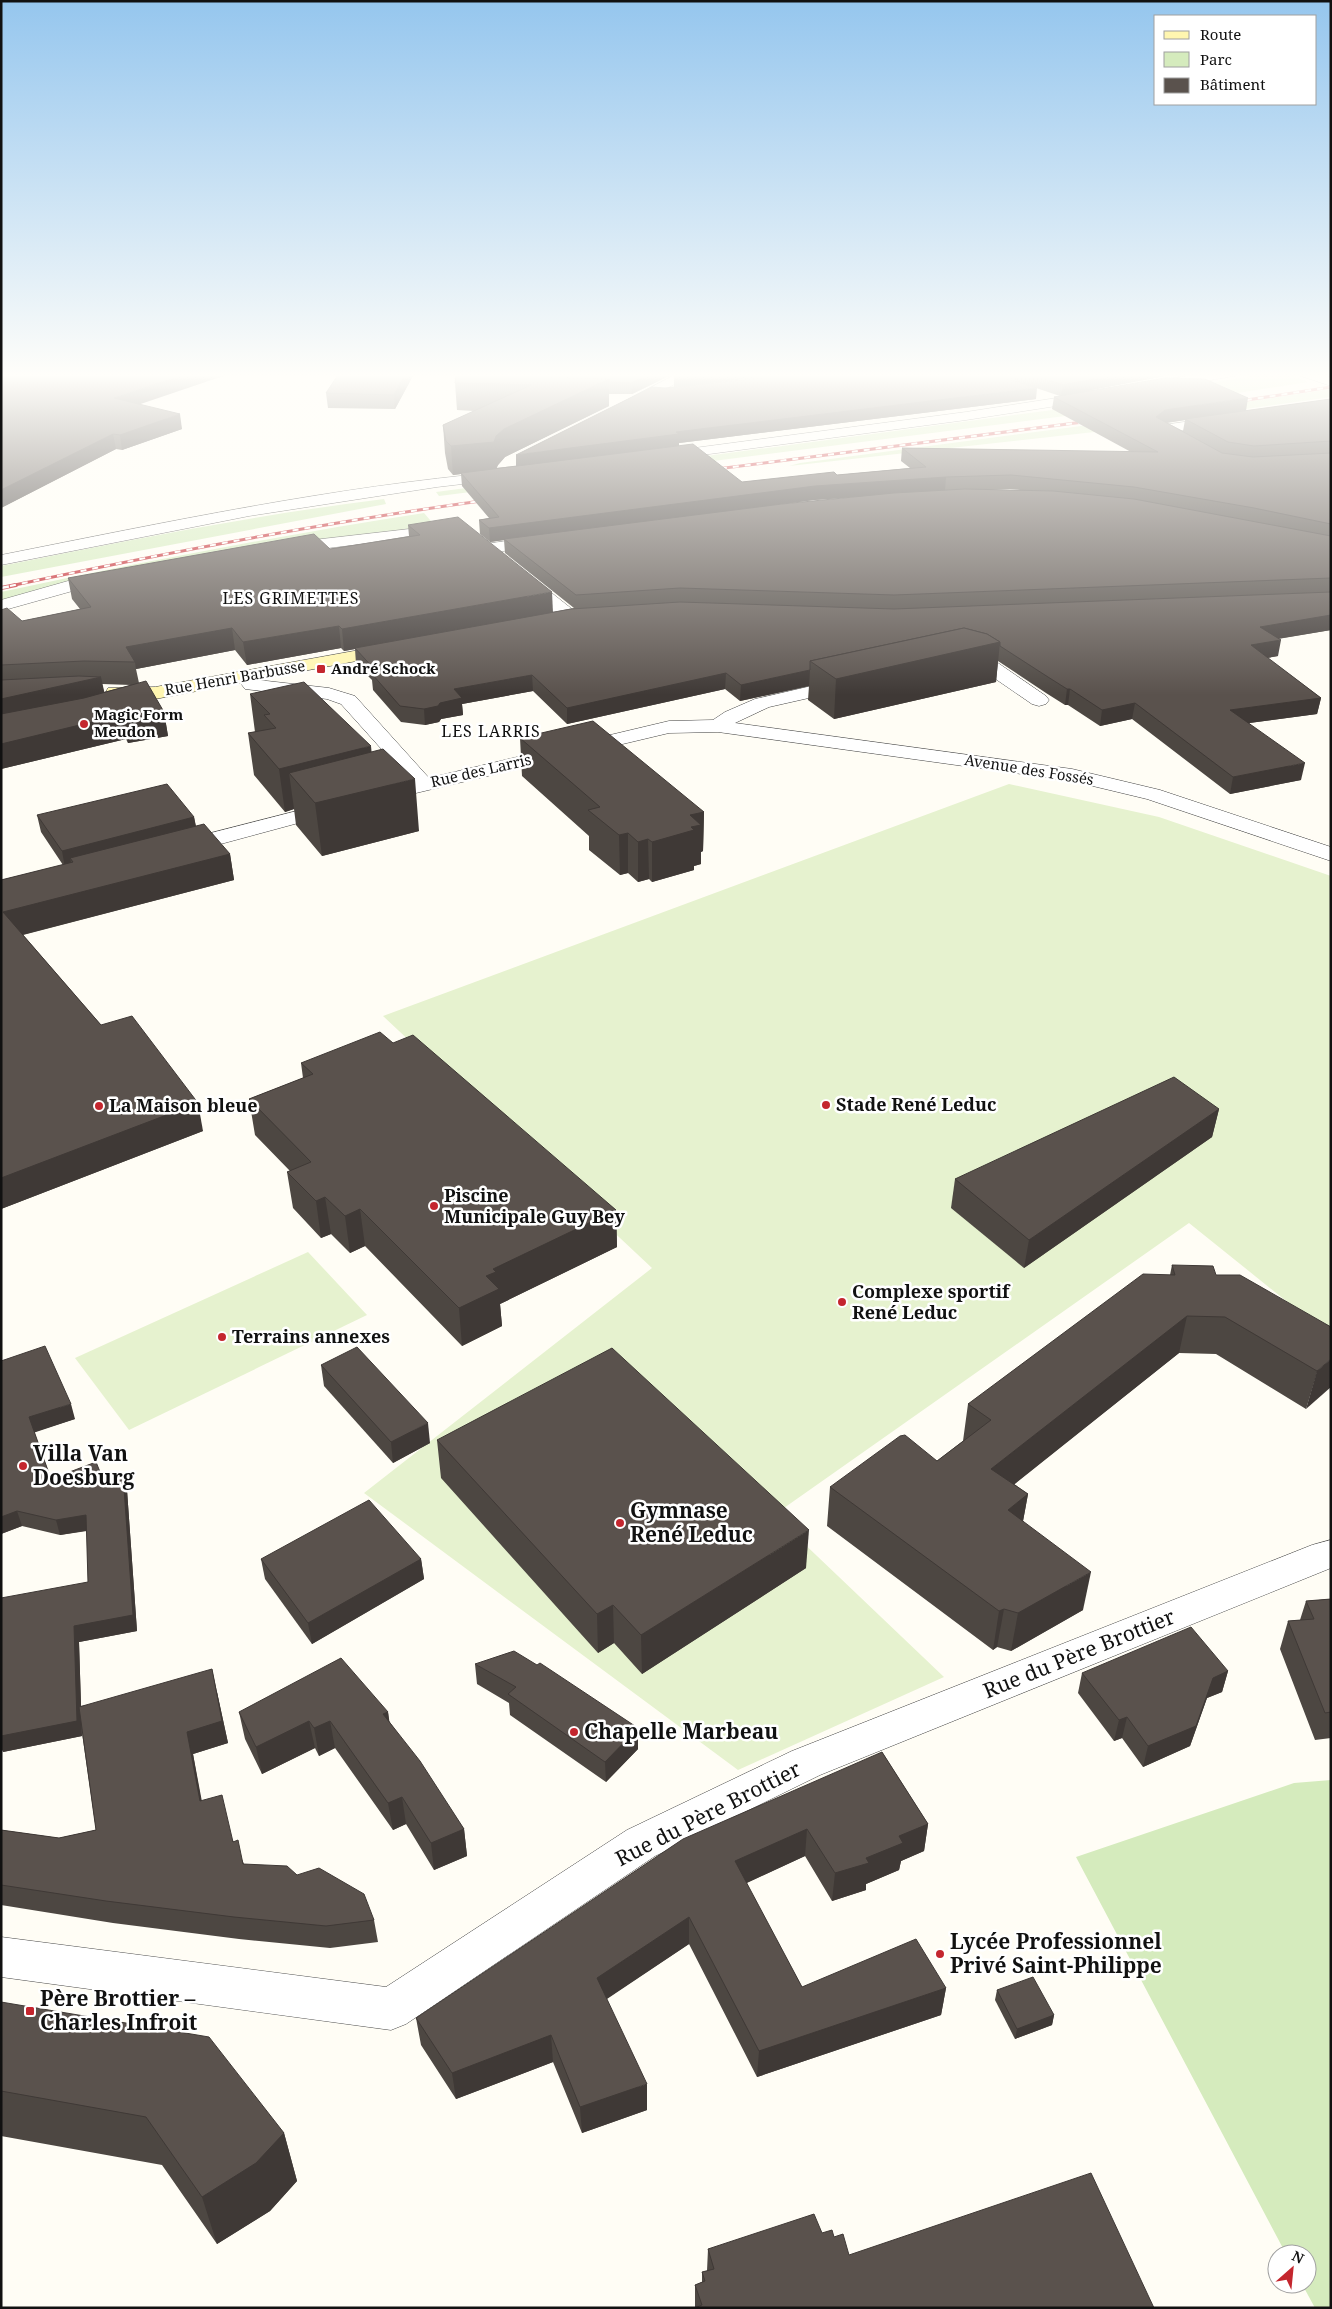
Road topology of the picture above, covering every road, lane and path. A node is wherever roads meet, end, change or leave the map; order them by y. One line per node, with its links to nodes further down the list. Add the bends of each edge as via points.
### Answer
1 (451, 480): 5 (street, via 249,511)
2 (473, 538): 3 (street); 4 (street); 9 (street)
3 (552, 540)
4 (267, 550)
5 (1, 560)
6 (122, 576): 7 (street)
7 (1, 606)
8 (590, 616): 9 (street)
9 (570, 617): 10 (street)
10 (551, 620)
11 (406, 647): 13 (street, Rue Henri Barbusse)
12 (942, 663): 16 (street, via 960,659 991,667)
13 (245, 676): 15 (street, Rue Henri Barbusse, via 155,693 130,703); 18 (street, via 252,685 329,694 348,700)
14 (867, 680): 17 (street, via 754,705 729,716)
15 (102, 700)
16 (1038, 700)
17 (718, 726): 18 (street, Rue des Larris, via 669,727); 20 (street, Avenue des Fossés, via 1072,775 1152,794)
18 (424, 784): 19 (street, Rue des Larris)
19 (164, 852)
20 (1331, 854)
21 (1331, 1554): 22 (street, Rue du Père Brottier, via 806,1764 650,1839 391,2009)
22 (1, 1957)

